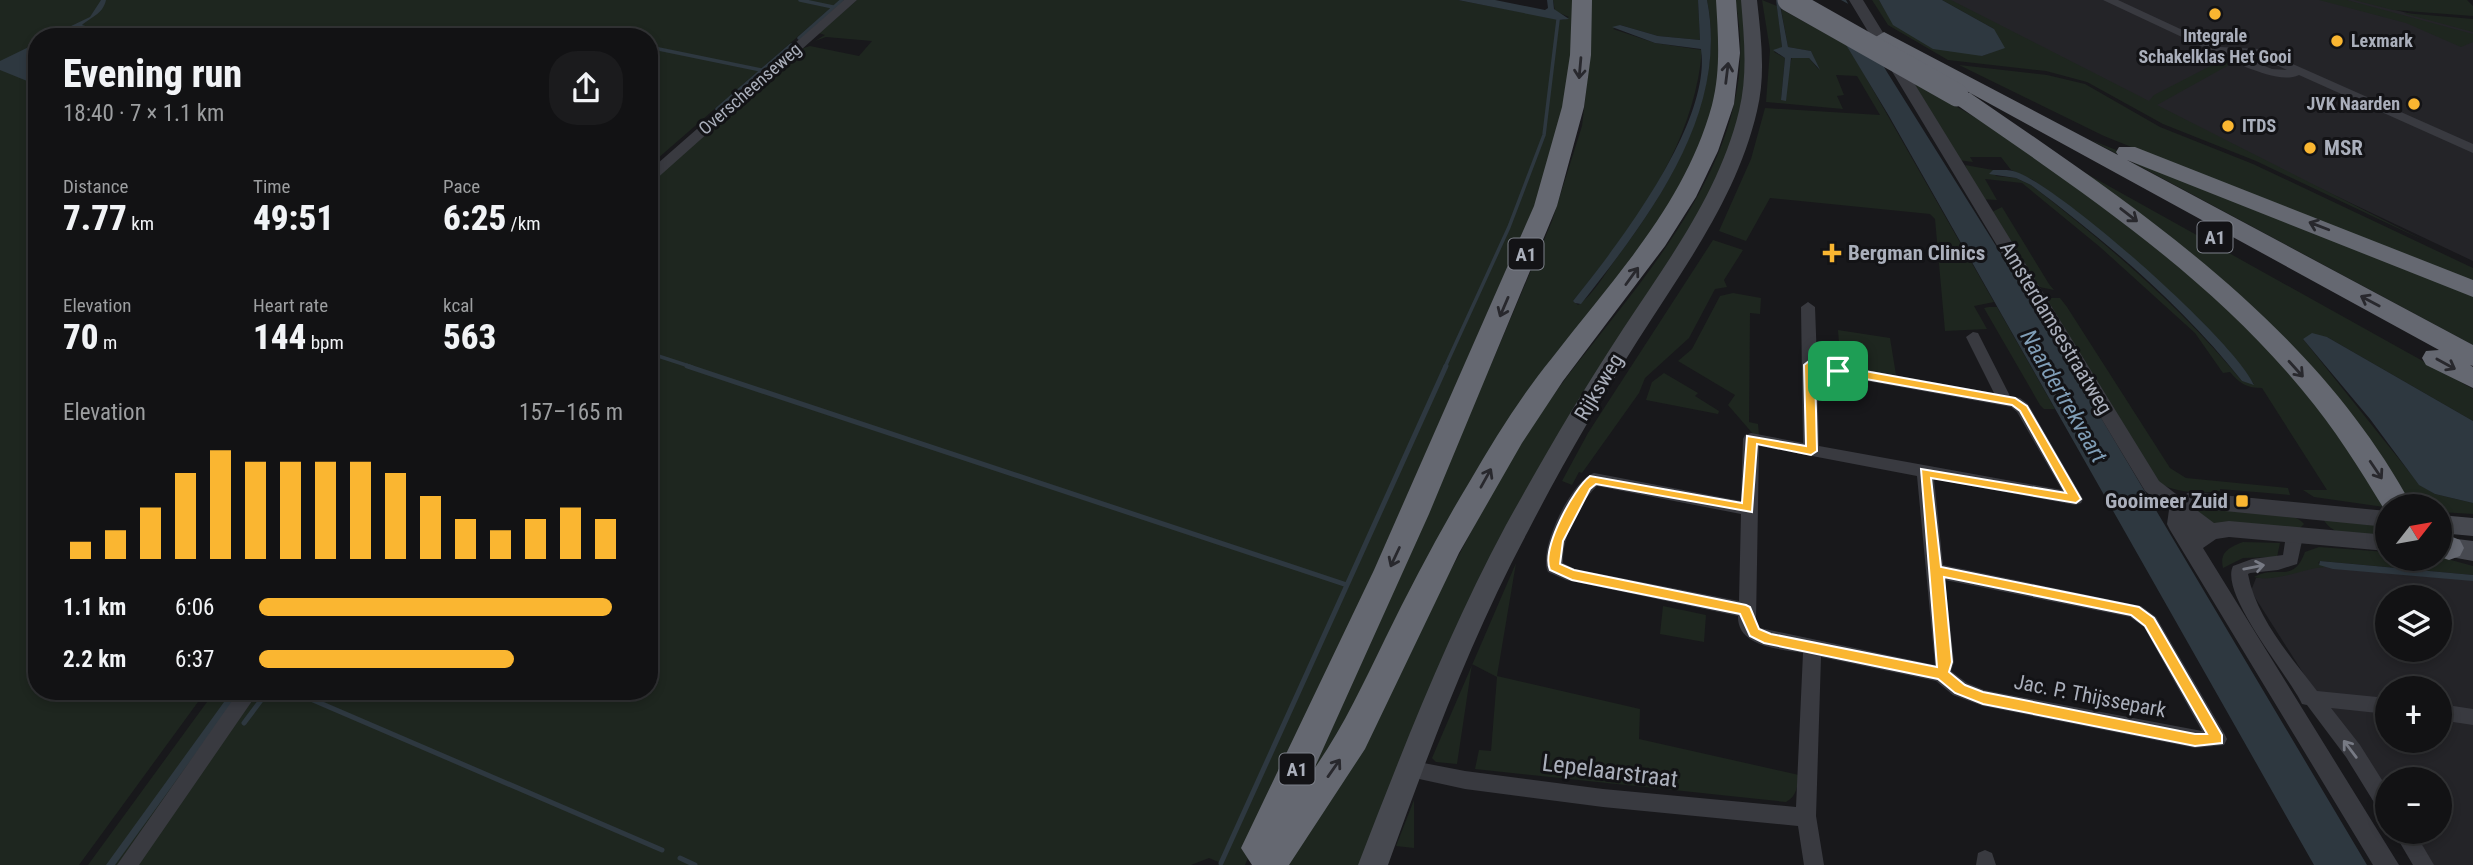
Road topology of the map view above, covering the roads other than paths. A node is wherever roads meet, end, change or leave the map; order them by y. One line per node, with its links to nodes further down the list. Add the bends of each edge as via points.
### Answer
1 (851, 0): 11 (street, Overscheenseweg)
2 (1581, 0): 47 (highway, A1, one-way to 47, via 1579,86 1550,196 1423,495)
3 (1726, 0): 48 (highway, A1, one-way to 3, via 1286,833 1346,751 1496,460 1687,195 1723,99 1730,37)
4 (1749, 0): 42 (main road, Rijksweg, via 1755,38 1753,78 1743,137 1726,185 1542,482 1465,629)
5 (1789, 0): 9 (highway, A1, bridge)
6 (1816, 0): 9 (highway, A1)
7 (1856, 0): 22 (street, Amsterdamsestraatweg, via 2152,486)
8 (2109, 0): 10 (street, via 2220,50 2255,51)
9 (1972, 88): 12 (highway, A1, one-way to 9); 15 (highway, A1, one-way to 9); 17 (highway, A1, one-way to 17); 21 (highway, A1, one-way to 21, via 2234,303 2329,407)
10 (2473, 149)
11 (658, 169)
12 (2473, 289)
13 (1808, 307): 16 (street)
14 (1973, 337): 18 (street)
15 (2473, 357)
16 (1809, 365): 18 (street); 19 (street)
17 (2473, 379)
18 (2004, 398): 20 (street, via 2024,408 2076,499)
19 (1811, 451): 20 (street); 23 (street, via 1751,439)
20 (1925, 472): 33 (street)
21 (2390, 494)
22 (2179, 508): 24 (street, via 2190,500); 27 (street, Amsterdamsestraatweg); 32 (street, via 2176,524)
23 (1748, 509): 34 (street); 34 (street, via 1594,479 1585,486 1553,558 1554,567 1572,575)
24 (2309, 511): 25 (street); 29 (street)
25 (2375, 518)
26 (2473, 527): 30 (main road)
27 (2210, 532): 28 (street); 32 (street, via 2201,541)
28 (2289, 534): 29 (street); 37 (street, one-way to 28, via 2247,601 2238,578 2246,566 2278,565 2291,559 2294,541)
29 (2324, 537): 31 (street)
30 (2452, 540)
31 (2375, 542)
32 (2199, 561): 51 (street)
33 (1937, 571): 36 (street, via 1945,662); 36 (street, Jac. P. Thijssepark, via 2135,611 2150,622 2217,739 2195,740 1983,698 1960,689)
34 (1746, 610): 35 (street, Jac. P. Thijssepark, via 1754,633)
35 (1812, 650): 36 (street, Jac. P. Thijssepark); 44 (street)
36 (1941, 674)
37 (2309, 698): 39 (street); 43 (street, one-way to 37, via 2353,751)
38 (244, 700): 46 (street)
39 (2375, 705)
40 (2452, 714): 41 (street)
41 (2473, 717)
42 (1408, 769): 44 (street, Lepelaarstraat, via 1603,797); 49 (main road, Rijksweg)
43 (2375, 787)
44 (1806, 816): 50 (street)
45 (2411, 844): 52 (street)
46 (127, 865)
47 (1250, 865)
48 (1270, 865)
49 (1373, 865)
50 (1814, 865)
51 (2387, 865)
52 (2424, 865)

